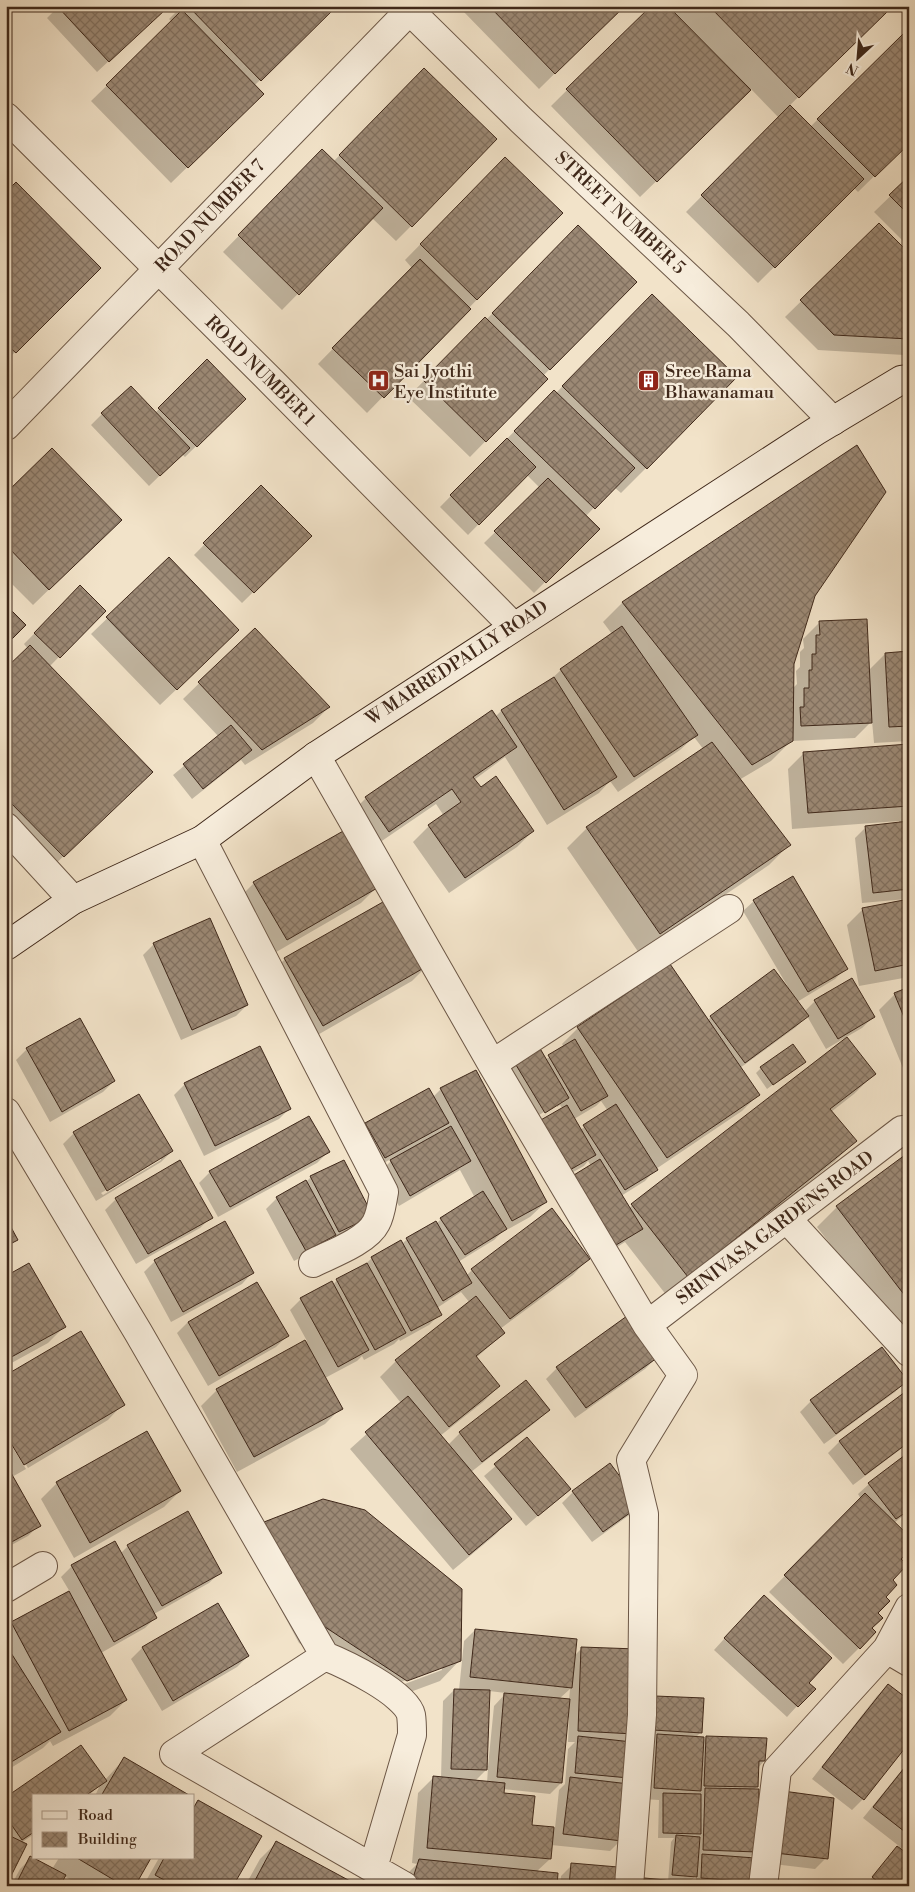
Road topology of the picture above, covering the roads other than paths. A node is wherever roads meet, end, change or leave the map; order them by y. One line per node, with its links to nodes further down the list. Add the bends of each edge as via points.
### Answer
1 (409, 8): 3 (street, ROAD NUMBER 7); 5 (street, STREET NUMBER 5, via 521,120 738,324)
2 (6, 117): 3 (street, ROAD NUMBER 1)
3 (159, 269): 6 (street, ROAD NUMBER 7); 7 (street, ROAD NUMBER 1)
4 (909, 379): 5 (street, W MARREDPALLY ROAD, via 901,380)
5 (833, 422): 7 (street, W MARREDPALLY ROAD)
6 (6, 426)
7 (513, 626): 8 (street, W MARREDPALLY ROAD)
8 (316, 756): 10 (street, W MARREDPALLY ROAD); 14 (street)
9 (6, 827): 11 (street)
10 (202, 840): 11 (street, W MARREDPALLY ROAD); 18 (street, via 384,1192 376,1223 367,1235)
11 (73, 900): 13 (street, W MARREDPALLY ROAD)
12 (729, 909): 14 (street)
13 (6, 946)
14 (492, 1064): 19 (street)
15 (6, 1112): 24 (street)
16 (902, 1130): 17 (street, SRINIVASA GARDENS ROAD)
17 (787, 1219): 19 (street, SRINIVASA GARDENS ROAD); 20 (street)
18 (313, 1263)
19 (647, 1325): 28 (street, via 683,1375 632,1460 644,1514 642,1715)
20 (909, 1352)
21 (42, 1566): 22 (street)
22 (6, 1588)
23 (909, 1608): 25 (street)
24 (325, 1656): 26 (street, via 355,1669 396,1696 411,1714 412,1735); 26 (street, via 174,1754)
25 (898, 1656): 29 (street, via 777,1770)
26 (373, 1868): 27 (street)
27 (404, 1886)
28 (629, 1886)
29 (763, 1886)

